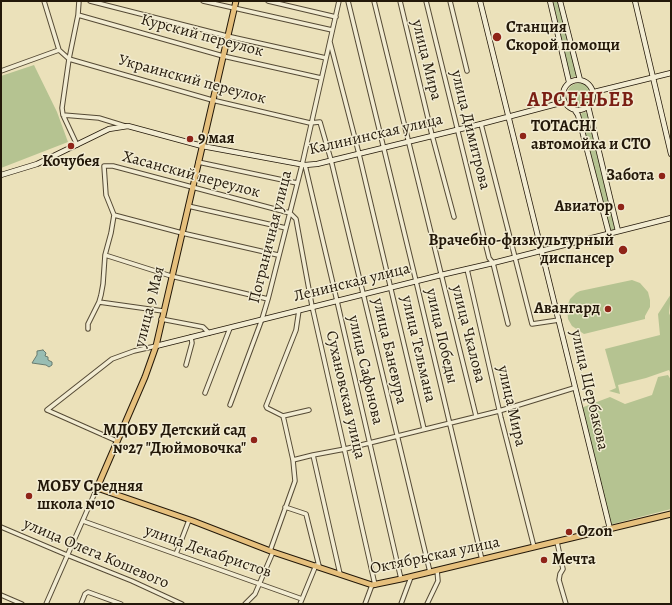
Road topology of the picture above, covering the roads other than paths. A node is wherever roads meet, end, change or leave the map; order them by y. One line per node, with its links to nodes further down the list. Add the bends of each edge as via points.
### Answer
1 (44, 1): 23 (street)
2 (79, 1): 18 (street)
3 (90, 1): 21 (street)
4 (203, 1): 17 (street)
5 (236, 1): 17 (main road, улица 9 Мая)
6 (268, 1): 19 (street)
7 (339, 1): 19 (street, Пограничная улица)
8 (348, 1): 49 (street, улица Победы)
9 (374, 1): 46 (street, улица Чкалова)
10 (400, 1): 45 (street, улица Мира)
11 (426, 1): 44 (street, улица Димитрова)
12 (450, 1): 27 (street)
13 (480, 1): 40 (main road, улица Щербакова)
14 (550, 1): 33 (main road)
15 (560, 1): 32 (main road)
16 (635, 1): 30 (main road)
17 (234, 9): 20 (street); 21 (main road, улица 9 Мая)
18 (78, 15): 24 (street, Курский переулок); 25 (street)
19 (336, 17): 20 (street, Пограничная улица)
20 (332, 30): 22 (street, Пограничная улица)
21 (227, 36): 24 (main road, улица 9 Мая); 26 (street)
22 (330, 41): 26 (street, Пограничная улица); 50 (street, улица Тельмана)
23 (59, 50): 25 (street); 28 (street)
24 (223, 56): 31 (street, Курский переулок); 35 (main road, улица 9 Мая)
25 (68, 58): 35 (street, Украинский переулок); 39 (street, via 62,102)
26 (326, 58): 31 (street, Пограничная улица)
27 (467, 70)
28 (1, 71)
29 (671, 73): 30 (main road)
30 (654, 77): 34 (main road); 51 (main road)
31 (321, 78): 41 (street, Пограничная улица)
32 (580, 80): 33 (main road); 34 (main road, via 588,84)
33 (569, 82): 36 (main road, via 563,92)
34 (594, 92): 37 (main road)
35 (212, 100): 41 (street, Украинский переулок); 48 (main road, улица 9 Мая)
36 (564, 102): 38 (main road); 40 (main road, Калининская улица)
37 (588, 106): 38 (main road); 64 (main road)
38 (574, 110): 66 (main road, via 578,115)
39 (63, 115): 43 (street, via 99,118); 47 (street)
40 (509, 116): 42 (main road, Калининская улица); 67 (main road, улица Щербакова)
41 (310, 123): 52 (street, улица Баневура, via 320,122); 54 (street, Пограничная улица)
42 (482, 124): 44 (main road, Калининская улица); 70 (street)
43 (128, 126): 47 (main road, Калининская улица, via 109,129); 48 (main road, Калининская улица)
44 (457, 130): 45 (main road, Калининская улица); 71 (street, улица Димитрова, via 489,258)
45 (432, 135): 46 (main road, Калининская улица); 61 (street, улица Мира)
46 (409, 141): 49 (main road, Калининская улица); 73 (street, улица Чкалова)
47 (77, 145): 55 (main road, Калининская улица, via 37,164)
48 (202, 146): 53 (main road, улица 9 Мая); 54 (main road, Калининская улица)
49 (383, 147): 50 (main road, Калининская улица); 75 (street, улица Победы)
50 (359, 154): 52 (main road, Калининская улица); 76 (street, улица Тельмана)
51 (671, 154)
52 (331, 160): 54 (main road, Калининская улица); 77 (street, улица Баневура)
53 (198, 162): 56 (street); 57 (main road, улица 9 Мая)
54 (303, 165): 56 (street, Пограничная улица); 79 (street, улица Сафонова)
55 (1, 175)
56 (297, 183): 59 (street, Пограничная улица)
57 (192, 188): 58 (main road, улица 9 Мая); 59 (street, Хасанский переулок); 60 (street, Хасанский переулок, via 113,166 104,166 106,195)
58 (188, 206): 63 (street); 65 (main road, улица 9 Мая)
59 (290, 212): 63 (street, Пограничная улица); 81 (street, Сухановская улица, via 296,219)
60 (114, 216): 65 (street); 68 (street)
61 (454, 217)
62 (671, 218): 64 (main road, Ленинская улица)
63 (286, 228): 69 (street, Пограничная улица)
64 (618, 231): 66 (main road, Ленинская улица)
65 (182, 233): 69 (street); 74 (main road, улица 9 Мая)
66 (609, 234): 67 (main road, Ленинская улица)
67 (541, 250): 70 (main road, Ленинская улица); 86 (main road, улица Щербакова)
68 (105, 255): 74 (street); 80 (street)
69 (278, 255): 78 (street, Пограничная улица)
70 (516, 257): 71 (main road, Ленинская улица); 86 (street, via 532,324)
71 (493, 263): 72 (main road, Ленинская улица); 87 (street, улица Димитрова)
72 (467, 269): 73 (main road, Ленинская улица); 98 (street, улица Мира)
73 (441, 275): 75 (main road, Ленинская улица); 100 (street, улица Чкалова)
74 (171, 276): 78 (street); 83 (main road, улица 9 Мая)
75 (416, 281): 76 (main road, Ленинская улица); 101 (street, улица Победы)
76 (391, 287): 77 (main road, Ленинская улица); 102 (street, улица Тельмана)
77 (363, 294): 79 (main road, Ленинская улица); 103 (street, улица Баневура)
78 (268, 299): 85 (street, Пограничная улица)
79 (337, 301): 81 (main road, Ленинская улица); 105 (street, улица Сафонова)
80 (99, 302): 83 (street); 89 (street)
81 (312, 306): 82 (main road, Ленинская улица); 106 (street, Сухановская улица)
82 (299, 310): 85 (main road, Ленинская улица); 99 (street, via 296,330 266,406)
83 (163, 311): 84 (main road, улица 9 Мая)
84 (161, 319): 90 (street, via 203,328); 92 (main road, улица 9 Мая)
85 (262, 319): 88 (main road, Ленинская улица); 96 (street, Пограничная улица)
86 (559, 320): 94 (main road, улица Щербакова)
87 (508, 324)
88 (230, 328): 90 (main road, Ленинская улица); 95 (street)
89 (88, 329)
90 (209, 333): 91 (main road, Ленинская улица)
91 (191, 337): 92 (main road, Ленинская улица); 93 (street, via 192,343)
92 (156, 346): 104 (main road, улица 9 Мая); 104 (street, via 112,359 47,410)
93 (186, 365)
94 (574, 388): 98 (street); 115 (main road, улица Щербакова)
95 (205, 393)
96 (230, 405)
97 (309, 410): 99 (street)
98 (499, 411): 100 (street); 117 (street, улица Мира)
99 (283, 416): 108 (street)
100 (476, 416): 101 (street)
101 (450, 423): 102 (street); 121 (street, улица Победы)
102 (424, 429): 103 (street)
103 (396, 435): 105 (street); 124 (street, улица Баневура)
104 (117, 441): 109 (main road, улица 9 Мая)
105 (369, 443): 106 (street); 127 (street, улица Сафонова)
106 (345, 449): 107 (street); 129 (street, Сухановская улица)
107 (313, 454): 108 (street); 125 (street)
108 (293, 460): 110 (street, via 295,481)
109 (97, 488): 112 (main road, Октябрьская улица); 113 (street, улица 9 Мая)
110 (285, 507): 118 (street); 122 (street, via 306,514)
111 (671, 514): 115 (main road, Октябрьская улица)
112 (189, 520): 118 (main road, Октябрьская улица); 119 (street)
113 (83, 521): 119 (street, улица Декабристов); 120 (street, улица 9 Мая)
114 (1, 527): 120 (street, улица Олега Кошевого)
115 (610, 529): 116 (main road, Октябрьская улица)
116 (557, 542): 117 (main road, Октябрьская улица); 142 (street, via 563,569 560,580)
117 (534, 547): 121 (main road, Октябрьская улица)
118 (271, 551): 122 (main road, Октябрьская улица); 128 (street)
119 (176, 554): 128 (street, улица Декабристов)
120 (67, 555): 133 (street, улица 9 Мая); 136 (street, улица Олега Кошевого)
121 (482, 560): 123 (main road, Октябрьская улица)
122 (318, 566): 125 (main road, Октябрьская улица); 131 (street)
123 (437, 570): 124 (main road, Октябрьская улица); 141 (street, via 438,581)
124 (430, 572): 126 (main road, Октябрьская улица)
125 (340, 574): 129 (main road, Октябрьская улица)
126 (411, 577): 127 (main road, Октябрьская улица); 140 (street)
127 (401, 579): 129 (main road, Октябрьская улица)
128 (260, 583): 131 (street, улица Декабристов); 137 (street, via 254,596)
129 (374, 585): 139 (street)
130 (1, 595): 132 (street)
131 (302, 599): 138 (street)
132 (22, 604)
133 (46, 604)
134 (81, 604): 135 (street, via 88,592)
135 (121, 604)
136 (182, 604)
137 (245, 604)
138 (300, 604)
139 (364, 604)
140 (401, 604)
141 (428, 604)
142 (566, 604)

